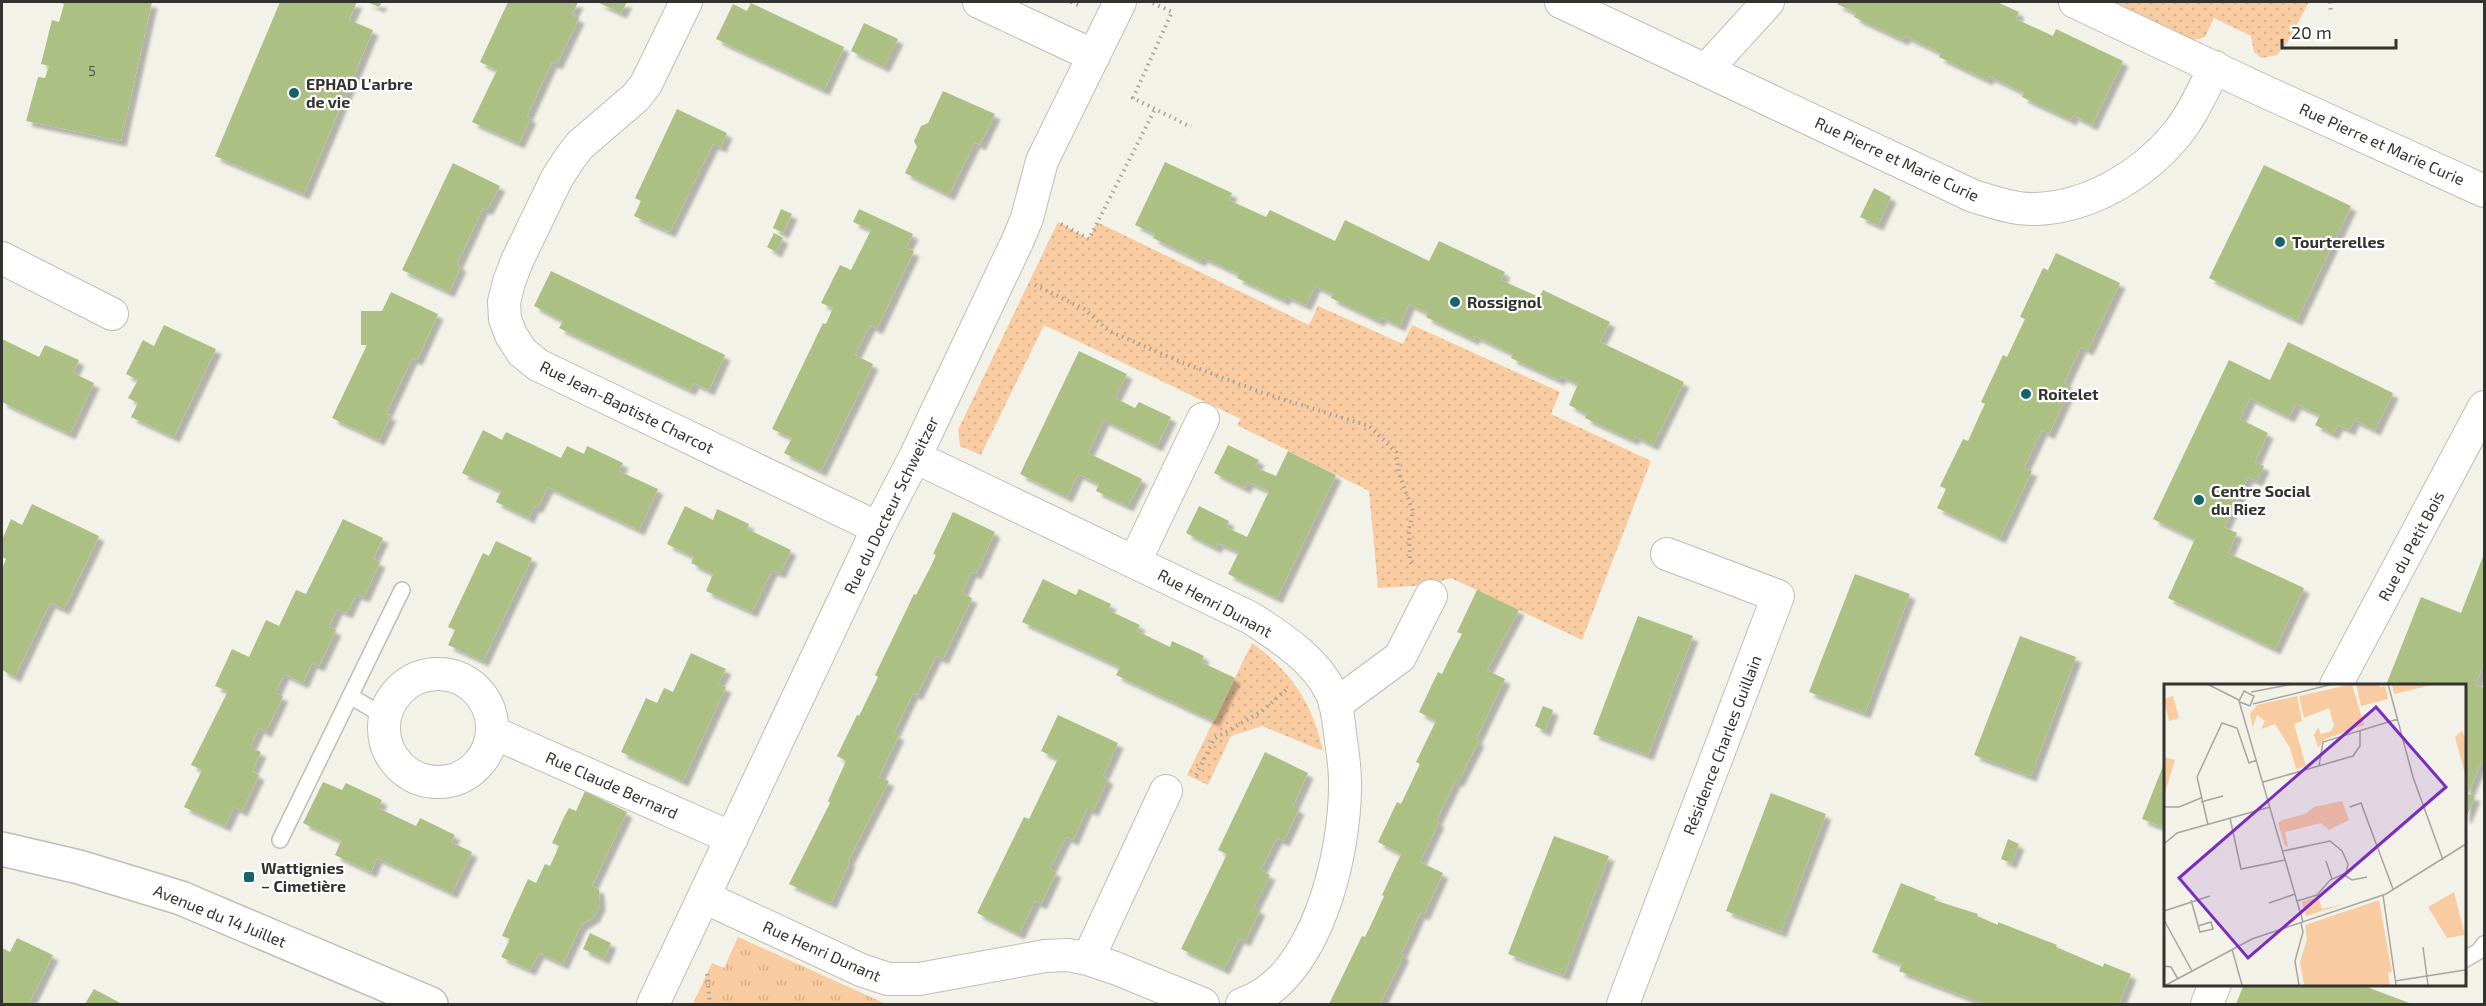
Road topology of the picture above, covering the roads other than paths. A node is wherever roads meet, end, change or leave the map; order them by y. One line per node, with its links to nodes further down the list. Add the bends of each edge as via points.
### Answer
1 (686, 2): 16 (street, Rue Jean-Baptiste Charcot, via 646,84 580,146 557,178 508,282 504,302 511,335 522,352 538,365)
2 (979, 2): 7 (street)
3 (1120, 2): 7 (street, Rue du Docteur Schweitzer)
4 (1561, 2): 9 (street, Rue Pierre et Marie Curie)
5 (1768, 2): 9 (street)
6 (2075, 2): 8 (street, Rue Pierre et Marie Curie)
7 (1094, 56): 15 (street, Rue du Docteur Schweitzer, via 1042,161 1018,240)
8 (2215, 67): 9 (street, Rue Pierre et Marie Curie, via 2176,135 2144,165 2103,192 2034,209 1973,196); 10 (street, Rue Pierre et Marie Curie)
9 (1706, 70)
10 (2484, 190)
11 (2, 258): 12 (street)
12 (112, 314)
13 (2484, 407): 21 (street, Rue du Petit Bois)
14 (1203, 419): 18 (street)
15 (915, 458): 16 (street, Rue du Docteur Schweitzer); 18 (street, Rue Henri Dunant)
16 (878, 528): 27 (street, Rue du Docteur Schweitzer)
17 (1667, 554): 39 (street, Résidence Charles Guillain, via 1778,596)
18 (1135, 561): 23 (street, Rue Henri Dunant, via 1251,618 1282,638 1317,673)
19 (402, 590): 22 (lane)
20 (1431, 596): 23 (street, via 1400,657)
21 (2337, 684)
22 (350, 696): 24 (lane); 28 (lane)
23 (1335, 705): 38 (street, Rue Henri Dunant, via 1346,780 1339,851 1331,880 1316,923 1285,977 1270,991)
24 (384, 716): 25 (street, via 403,685 419,676 455,676 471,684 484,698 491,714); 25 (street, via 388,751 412,776 429,782 447,782 478,765 488,750)
25 (492, 732): 27 (street, Rue Claude Bernard)
26 (1166, 791): 32 (street)
27 (732, 838): 30 (street, Rue du Docteur Schweitzer)
28 (280, 840)
29 (2, 849): 35 (street, Avenue du 14 Juillet, via 181,898)
30 (704, 897): 32 (street, Rue Henri Dunant, via 888,979 919,979 1045,957 1068,955); 36 (street, Rue du Docteur Schweitzer)
31 (2484, 944): 33 (lane)
32 (1088, 959): 37 (street, Rue Henri Dunant)
33 (2465, 959)
34 (2215, 985): 40 (street)
35 (431, 1005)
36 (653, 1005)
37 (1203, 1005)
38 (1242, 1005)
39 (1623, 1005)
40 (2207, 1005)

